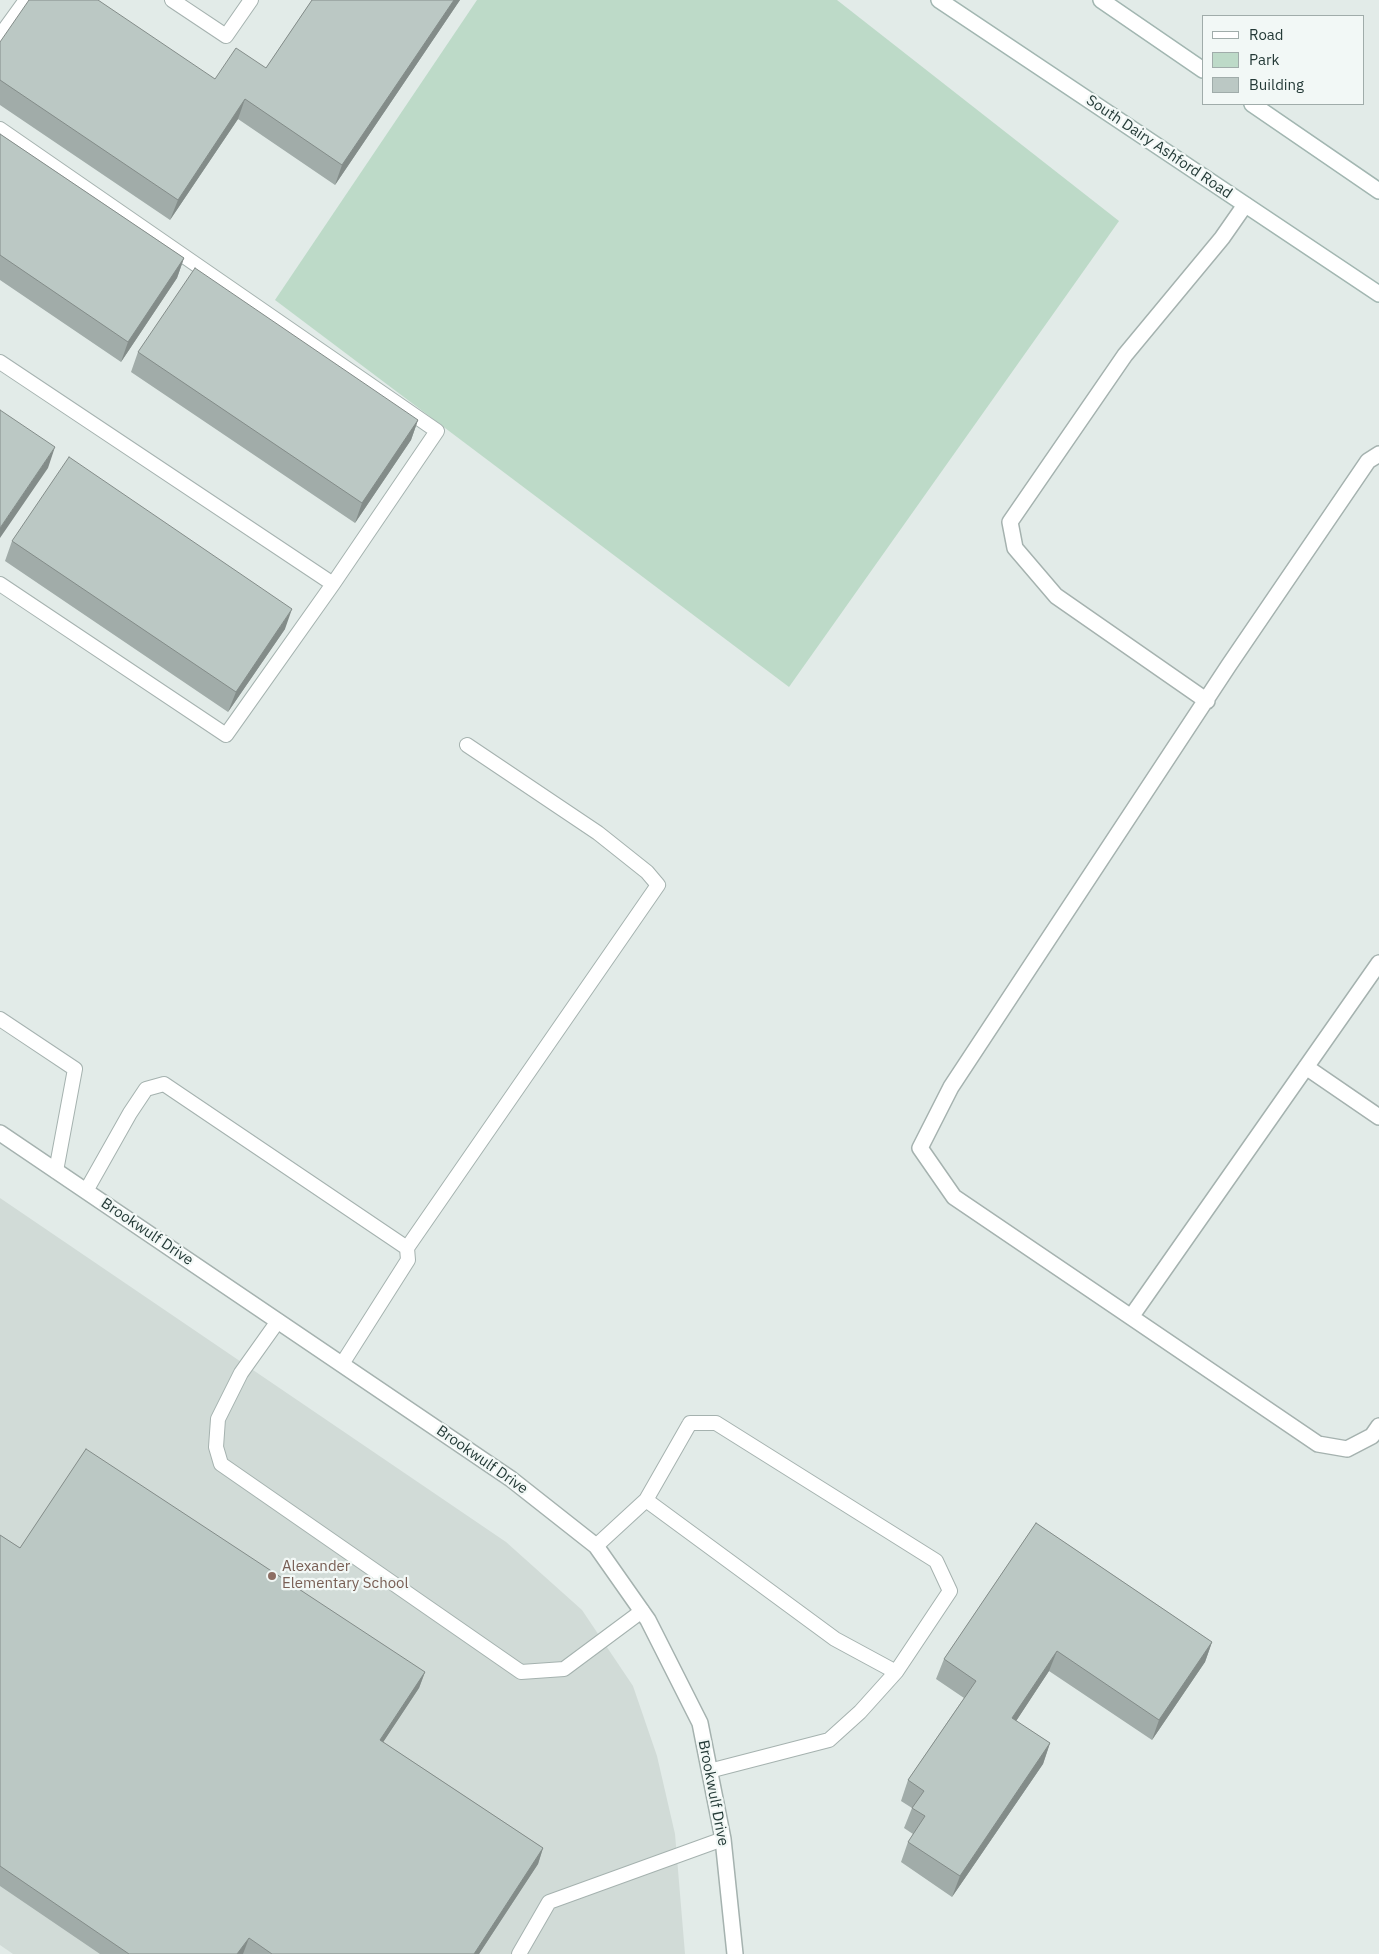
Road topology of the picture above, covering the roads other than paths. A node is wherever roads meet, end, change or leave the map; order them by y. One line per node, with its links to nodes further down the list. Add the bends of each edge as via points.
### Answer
1 (26, 0): 6 (lane)
2 (172, 0): 3 (lane, via 226,36)
3 (251, 0)
4 (938, 0): 11 (street, South Dairy Ashford Road)
5 (1101, 0): 7 (street)
6 (0, 36)
7 (1202, 69)
8 (1253, 105): 10 (street)
9 (0, 129): 16 (lane, via 438,432)
10 (1379, 191)
11 (1245, 205): 12 (street, South Dairy Ashford Road); 17 (street, via 1222,238 1125,355 1010,522 1015,548 1056,596)
12 (1379, 294)
13 (0, 362): 16 (lane)
14 (1379, 454): 17 (street, via 1368,461)
15 (0, 584): 16 (lane, via 226,735)
16 (333, 584)
17 (1207, 701): 27 (street, via 951,1087 920,1148 954,1197)
18 (467, 745): 26 (lane, via 598,833 647,872 658,885)
19 (1379, 963): 21 (street)
20 (0, 1019): 24 (lane, via 75,1070)
21 (1306, 1067): 22 (street); 27 (street)
22 (1379, 1117)
23 (0, 1133): 24 (street, Brookwulf Drive)
24 (56, 1171): 25 (street, Brookwulf Drive)
25 (86, 1191): 26 (lane, via 146,1089 164,1084); 28 (street, Brookwulf Drive)
26 (407, 1248): 29 (lane, via 408,1260)
27 (1131, 1317): 30 (street, via 1318,1444 1347,1449 1372,1436)
28 (278, 1321): 29 (street, Brookwulf Drive); 33 (lane, via 241,1373 218,1419 216,1447 221,1464 521,1672 564,1669)
29 (342, 1364): 32 (street, Brookwulf Drive, via 511,1479)
30 (1379, 1426)
31 (646, 1500): 32 (lane); 34 (lane, via 835,1639); 34 (lane, via 690,1424 716,1423 936,1561 950,1591)
32 (596, 1546): 33 (street, Brookwulf Drive)
33 (642, 1611): 35 (street, Brookwulf Drive, via 700,1723)
34 (896, 1672): 35 (lane, via 860,1712 828,1740)
35 (709, 1771): 36 (street, Brookwulf Drive)
36 (723, 1839): 37 (lane, via 549,1902); 38 (street, Brookwulf Drive)
37 (519, 1954)
38 (735, 1954)

